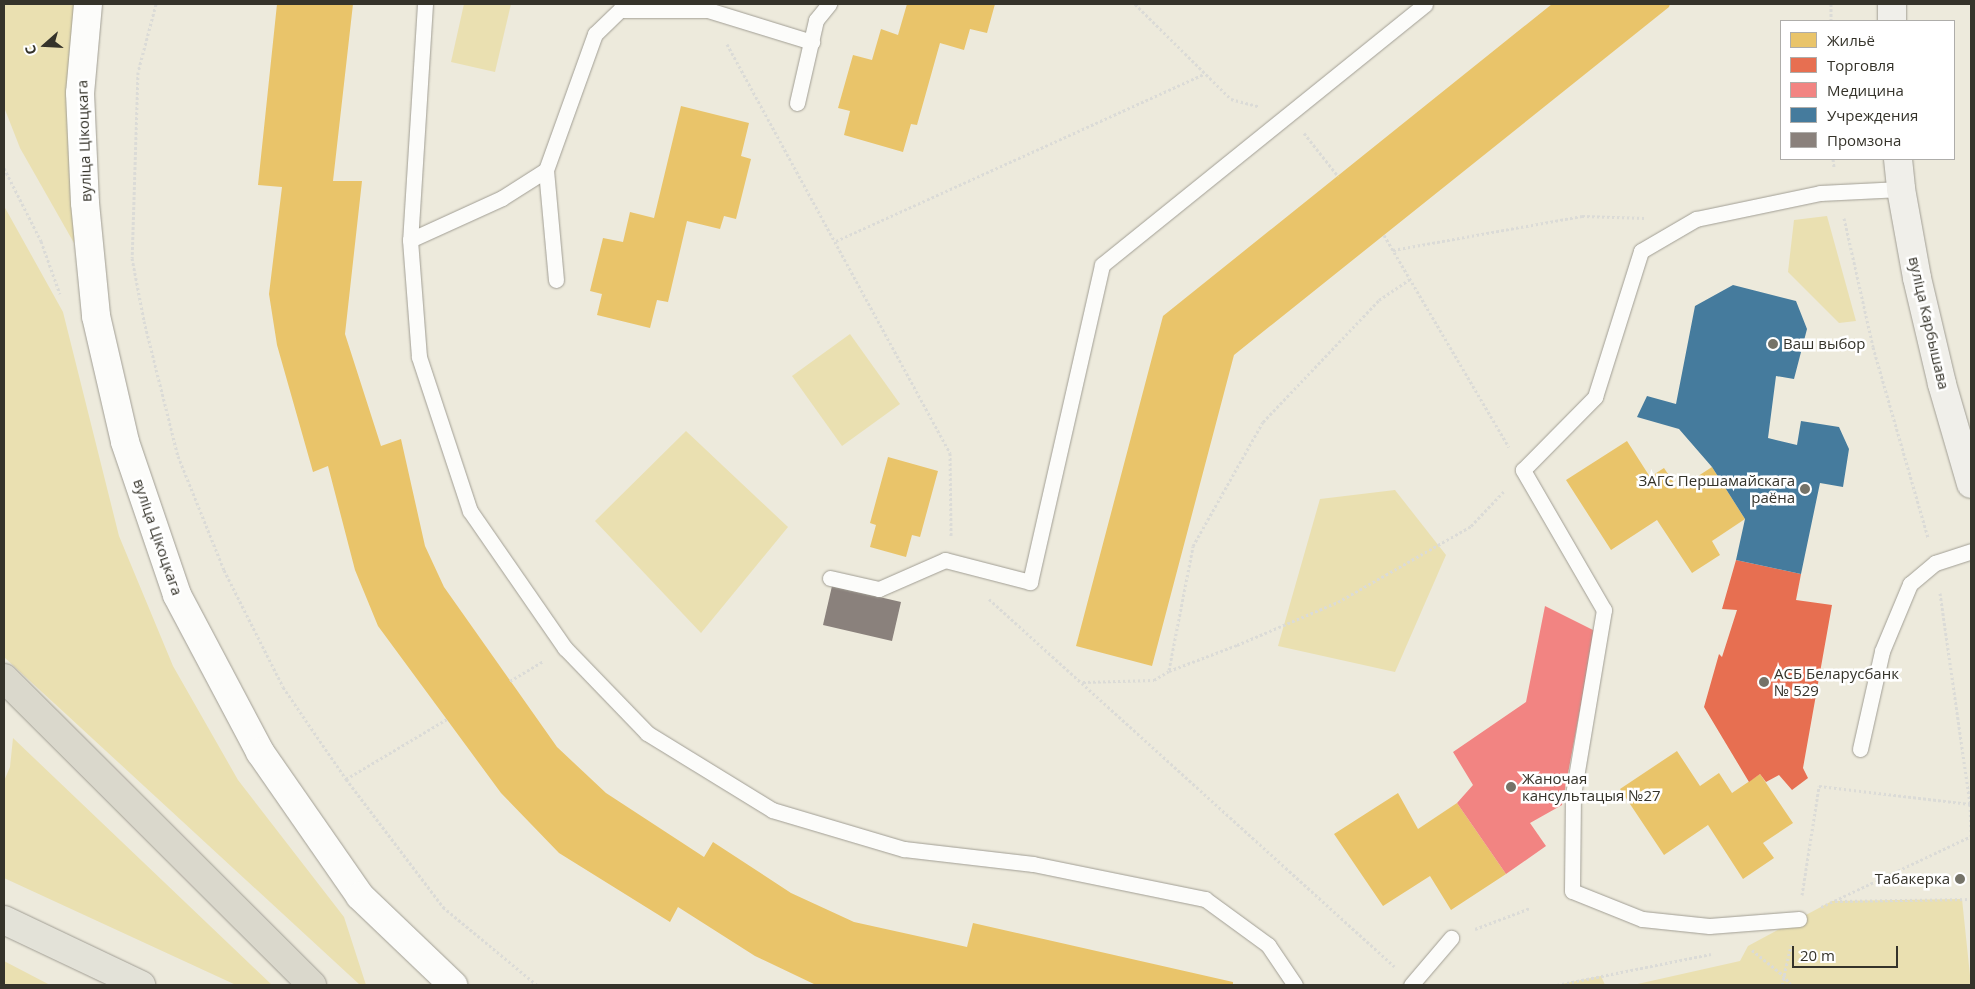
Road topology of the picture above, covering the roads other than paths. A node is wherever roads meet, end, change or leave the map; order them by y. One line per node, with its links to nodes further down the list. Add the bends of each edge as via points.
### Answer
1 (88, 4): 24 (street, вуліца Цікоцкага, via 80,93 85,203 96,316 125,442 177,595 260,752 354,888)
2 (425, 4): 12 (lane)
3 (829, 4): 7 (lane, via 816,20)
4 (1425, 4): 16 (lane, via 1102,266 1030,582 945,560 879,589)
5 (1892, 4): 6 (main road)
6 (1892, 20)
7 (812, 42): 8 (lane); 10 (lane, via 708,10 620,10 595,34)
8 (797, 103)
9 (1898, 160): 11 (main road, вуліца Карбышава)
10 (546, 170): 12 (lane, via 502,198); 13 (lane)
11 (1901, 189): 14 (main road, вуліца Карбышава, via 1917,278); 19 (lane, via 1820,193 1696,219 1641,251 1595,397 1523,470 1604,610 1573,794 1572,891 1642,919 1709,926)
12 (410, 240): 25 (lane, via 419,357 470,511 565,648 647,733 772,810 904,849 1033,864 1205,899 1268,944)
13 (556, 280)
14 (1971, 484)
15 (1971, 551): 18 (lane, via 1935,563 1910,584 1882,651)
16 (830, 578)
17 (4, 678): 23 (highway)
18 (1860, 749)
19 (1798, 919)
20 (4, 920): 22 (main road)
21 (1451, 938): 26 (lane)
22 (141, 985)
23 (312, 985)
24 (453, 985)
25 (1295, 985)
26 (1411, 985)

